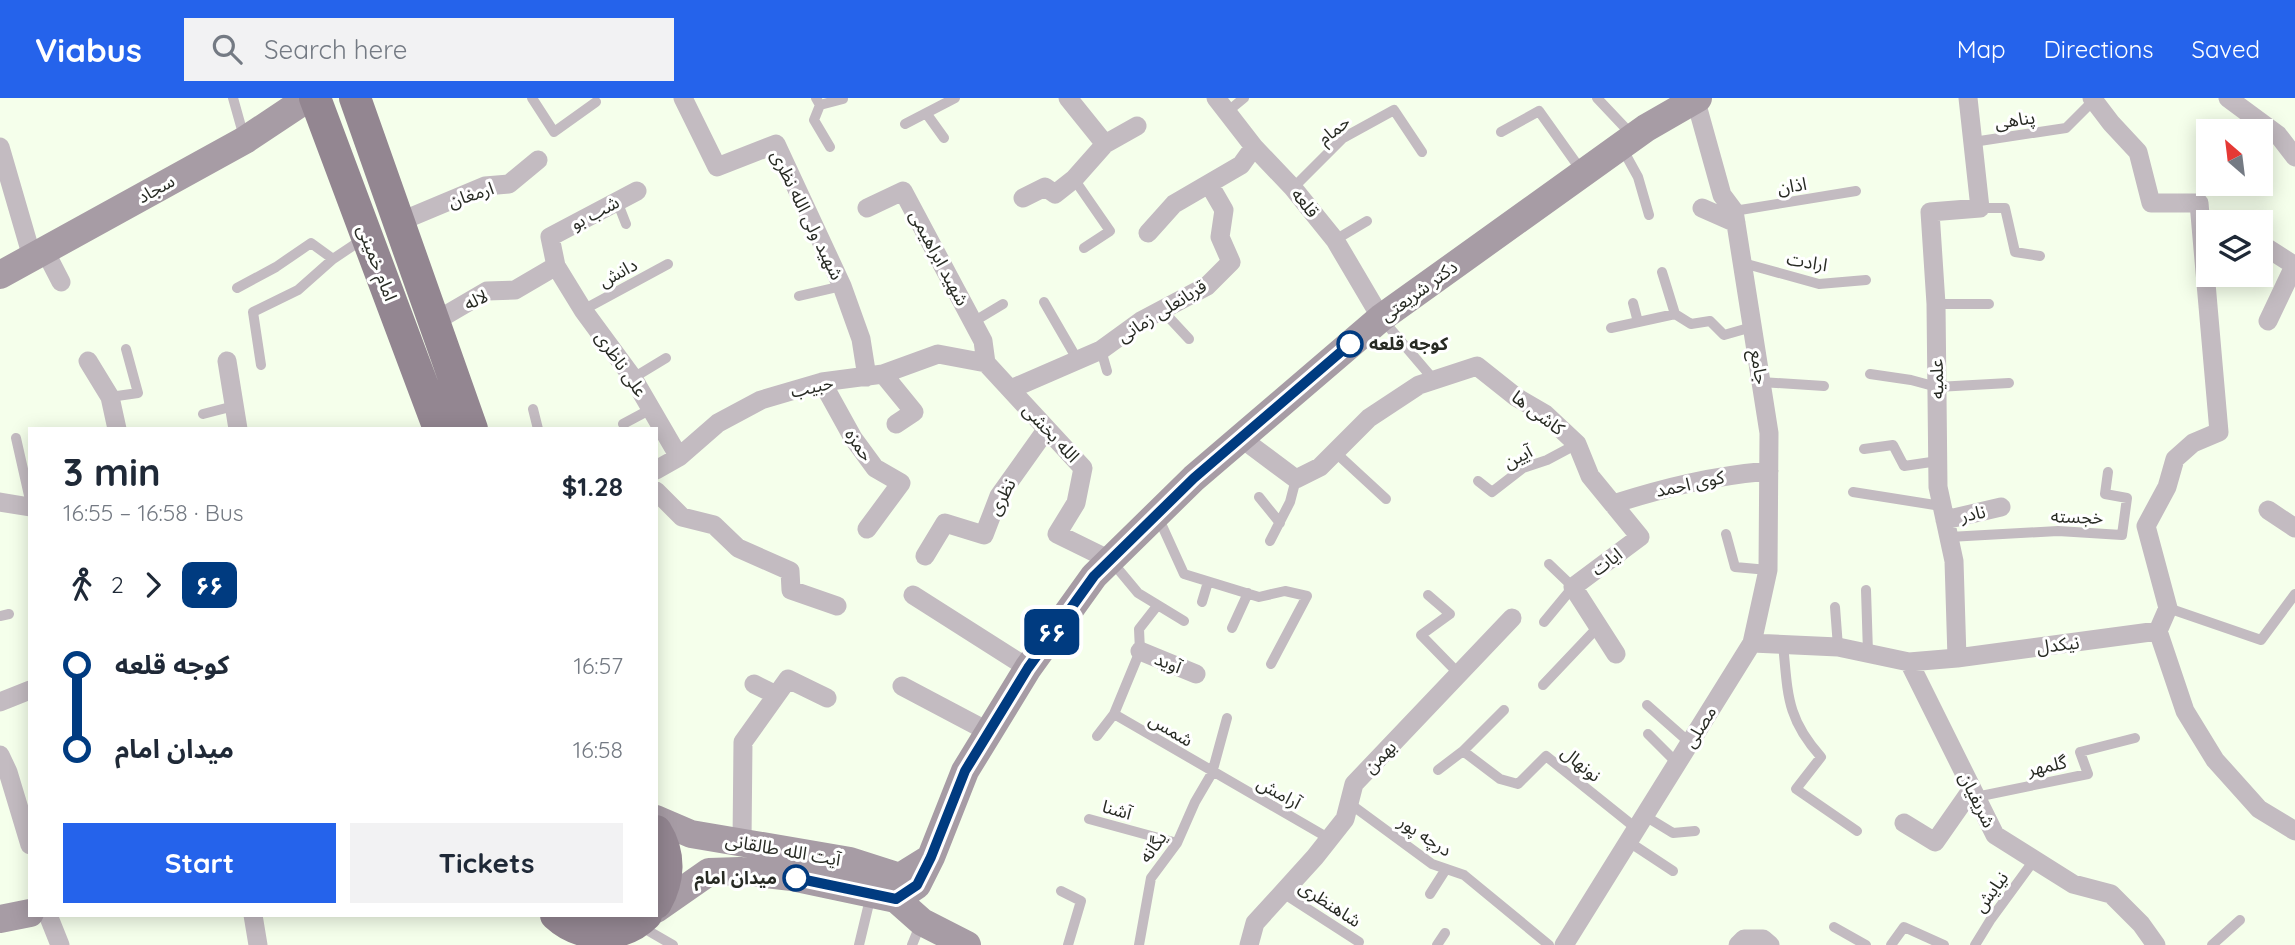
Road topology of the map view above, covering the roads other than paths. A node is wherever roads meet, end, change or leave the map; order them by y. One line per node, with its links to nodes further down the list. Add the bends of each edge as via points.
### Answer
1 (233, 98): 24 (lane)
2 (309, 98): 24 (main road, سجاد)
3 (314, 98): 51 (main road, امام خمینی)
4 (355, 98): 48 (main road, امام خمینی)
5 (532, 98): 17 (lane, via 554,132)
6 (684, 98): 66 (street, شهید ولی الله نظری, via 717,167 776,144)
7 (956, 98): 19 (lane)
8 (1068, 98): 27 (street)
9 (1244, 98): 18 (lane)
10 (1597, 98): 25 (lane)
11 (1968, 98): 26 (street)
12 (2228, 98): 32 (street, via 2278,135)
13 (843, 99): 16 (lane)
14 (1696, 99): 25 (main road, دکتر شریعتی); 46 (street, جامع, via 1721,195)
15 (2092, 100): 26 (lane, پناهی, via 2066,128); 162 (street, via 2138,152 2151,203 2199,202 2219,432 2193,443 2175,460 2167,487 2146,526)
16 (818, 101): 30 (lane, via 814,120)
17 (596, 102)
18 (1221, 105): 29 (street, قلعه)
19 (926, 113): 20 (lane); 23 (lane)
20 (905, 124)
21 (1137, 126): 27 (street)
22 (1501, 132): 34 (lane, via 1539,111)
23 (944, 138)
24 (245, 141): 55 (main road, سجاد)
25 (1627, 142): 34 (main road, دکتر شریعتی); 45 (lane)
26 (1973, 142): 44 (street)
27 (1105, 144): 35 (street)
28 (0, 147): 55 (street)
29 (1254, 147): 36 (street, via 1241,165); 37 (street, قلعه)
30 (830, 148)
31 (1422, 152): 37 (lane, حمام, via 1394,110 1343,138)
32 (2295, 158)
33 (538, 160): 48 (street, ارمغان, via 509,184 485,186)
34 (1583, 173): 77 (main road, دکتر شریعتی)
35 (1074, 179): 40 (street, via 1055,194 1045,187); 53 (lane, via 1110,231)
36 (1209, 184): 50 (street, via 1174,204); 75 (street, قربانعلی زمانی, via 1224,210 1220,237 1231,262 1206,286)
37 (1293, 188): 52 (street, قلعه)
38 (637, 191): 41 (street, شب بو)
39 (1856, 191): 46 (lane, اذان)
40 (1023, 198)
41 (617, 201): 49 (lane); 60 (street, شب بو, via 550,237)
42 (867, 208): 80 (street, شهید ابراهیمی, via 903,191)
43 (1702, 208): 46 (street)
44 (1980, 208): 56 (lane, via 2005,208 2015,252); 72 (street, علمیه, via 1930,212)
45 (1649, 215)
46 (1735, 217): 59 (street, جامع)
47 (1367, 221): 52 (lane)
48 (399, 222): 79 (main road, امام خمینی)
49 (625, 224)
50 (1148, 233)
51 (367, 236): 57 (lane); 113 (main road, امام خمینی)
52 (1335, 240): 77 (street, قلعه)
53 (1084, 247)
54 (2273, 251): 61 (street)
55 (39, 254): 63 (main road, سجاد); 65 (street)
56 (2040, 256)
57 (333, 259): 67 (lane, via 311,243); 92 (lane, via 298,290 253,313)
58 (668, 264): 74 (lane, دانش)
59 (1742, 264): 64 (lane, ارادت, via 1819,284); 82 (street, جامع)
60 (556, 265): 74 (street); 79 (street, لاله, via 515,290 487,291)
61 (2295, 265): 78 (street)
62 (1662, 272): 76 (lane)
63 (0, 275)
64 (1866, 280)
65 (61, 282)
66 (842, 286): 68 (lane); 95 (street, شهید ولی الله نظری)
67 (237, 288)
68 (799, 296)
69 (1044, 302): 88 (lane)
70 (1633, 303): 81 (lane)
71 (1003, 304): 80 (lane)
72 (1936, 304): 73 (lane); 102 (street, علمیه)
73 (1989, 304)
74 (583, 310): 96 (street, علی ناظری)
75 (1162, 310): 84 (lane); 86 (street, قربانعلی زمانی)
76 (1675, 314): 81 (lane); 82 (lane, via 1691,324 1710,321 1724,335)
77 (1381, 318): 97 (lane); 118 (main road, دکتر شریعتی)
78 (2268, 321)
79 (434, 322): 114 (main road, امام خمینی)
80 (973, 322): 91 (street, شهید ابراهیمی, via 983,341)
81 (1638, 322): 83 (lane)
82 (1752, 327): 99 (street, جامع)
83 (1611, 328)
84 (1189, 339)
85 (126, 349): 104 (lane, via 138,393)
86 (1101, 350): 88 (street, قربانعلی زمانی); 93 (lane)
87 (666, 358): 96 (lane)
88 (1077, 359): 103 (street, قربانعلی زمانی)
89 (88, 361): 104 (street)
90 (227, 361): 105 (street)
91 (986, 363): 95 (street, حبیب, via 938,354); 103 (street, الله بخشی)
92 (261, 365)
93 (1107, 371)
94 (1870, 374): 102 (lane)
95 (875, 375): 98 (street, حبیب); 110 (street, via 914,412)
96 (633, 378): 107 (street, علی ناظری)
97 (1434, 380): 119 (street, کاشی ها, via 1477,366 1545,414); 121 (street, کاشی ها, via 1369,418)
98 (822, 382): 122 (street, حبیب, via 761,400 718,423); 143 (street, حمزه, via 875,468 901,483)
99 (1761, 382): 101 (lane); 125 (street, جامع)
100 (2009, 383): 102 (lane)
101 (1824, 386)
102 (1937, 387): 123 (street, علمیه)
103 (1011, 389): 116 (street, الله بخشی)
104 (110, 397): 111 (street)
105 (234, 406): 108 (lane); 112 (street)
106 (533, 409): 115 (lane)
107 (651, 409): 109 (lane); 122 (street, علی ناظری)
108 (203, 414)
109 (623, 424)
110 (896, 424)
111 (117, 427)
112 (238, 427)
113 (438, 427)
114 (471, 427)
115 (538, 427)
116 (1046, 430): 147 (street, نظری, via 999,496 984,536 945,523); 148 (street, الله بخشی, via 1083,468 1076,503 1057,534)
117 (16, 438): 129 (lane)
118 (1241, 438): 127 (street); 139 (main road, دکتر شریعتی)
119 (1577, 444): 128 (lane, آیین, via 1523,468 1492,492); 135 (street, کاشی ها, via 1590,477)
120 (1864, 449): 123 (lane, via 1893,445 1904,466)
121 (1335, 452): 127 (street, کاشی ها, via 1320,467); 133 (lane)
122 (679, 457): 124 (street, حبیب)
123 (1938, 461): 140 (street, علمیه)
124 (658, 469)
125 (1769, 471): 135 (street, کوی احمد, via 1717,476); 150 (street, جامع)
126 (2108, 472): 140 (lane, خجسته, via 2105,494 2127,498 2122,535)
127 (1296, 478): 141 (lane)
128 (1478, 481)
129 (28, 491)
130 (1853, 492): 140 (lane)
131 (658, 493): 159 (street, via 682,517 714,525 738,548 790,571 791,590)
132 (1259, 497): 141 (lane)
133 (1386, 499)
134 (0, 502): 136 (street)
135 (1613, 504): 145 (street, کاشی ها)
136 (28, 507)
137 (2001, 508): 140 (street, نادر)
138 (2268, 510): 142 (street)
139 (1157, 514): 148 (main road, دکتر شریعتی); 151 (lane, via 1184,575)
140 (1945, 521): 175 (street, علمیه, via 1954,561)
141 (1280, 523): 146 (lane)
142 (2295, 528)
143 (866, 529)
144 (1726, 534): 150 (lane, via 1735,567)
145 (1640, 537): 152 (street, ایات)
146 (1270, 541)
147 (925, 555)
148 (1110, 560): 160 (lane, via 1138,593); 178 (main road, دکتر شریعتی)
149 (1549, 564): 152 (lane, ایات)
150 (1768, 570): 169 (street, جامع)
151 (1208, 582): 154 (lane); 158 (lane)
152 (1573, 587): 165 (lane, ایات); 166 (street, ایات)
153 (1866, 590): 173 (lane)
154 (1248, 593): 167 (lane); 177 (lane, via 1259,597 1285,590 1307,596)
155 (2295, 594): 162 (lane, via 2261,640)
156 (913, 595): 178 (street)
157 (1428, 595): 180 (lane, via 1450,614 1421,635)
158 (1202, 602)
159 (837, 606)
160 (1157, 606): 164 (lane); 172 (lane, via 1139,629)
161 (1835, 607): 171 (lane)
162 (2168, 608): 168 (street)
163 (1512, 618): 180 (street, بهمن)
164 (1184, 621)
165 (1544, 622)
166 (1598, 627): 174 (street, ایات); 182 (lane)
167 (1232, 628)
168 (2158, 631): 175 (street, نیکدل); 210 (street, via 2185,711 2215,760 2259,809)
169 (1752, 643): 170 (street); 196 (street, مصلی)
170 (1783, 644): 171 (street); 209 (lane, via 1789,704 1804,737 1821,757 1796,789)
171 (1838, 647): 173 (street)
172 (1140, 651): 179 (street, آوید); 190 (lane)
173 (1868, 653): 176 (street)
174 (1616, 654)
175 (1957, 658): 176 (street)
176 (1909, 662): 202 (street, شریفیان)
177 (1271, 664)
178 (1028, 668): 192 (main road, دکتر شریعتی)
179 (1196, 674)
180 (1459, 674): 203 (street, بهمن, via 1354,784)
181 (754, 684): 185 (street)
182 (1543, 685)
183 (902, 686): 192 (street)
184 (28, 691): 187 (street)
185 (776, 695): 186 (street, via 788,679); 214 (street, via 743,742)
186 (827, 698)
187 (0, 702)
188 (1647, 705): 196 (lane)
189 (1504, 710): 197 (lane)
190 (1114, 714): 194 (lane); 201 (lane, شمس)
191 (1227, 718): 201 (lane, یگانه)
192 (989, 732): 216 (main road, دکتر شریعتی, via 965,771)
193 (1648, 734): 198 (lane)
194 (1097, 736)
195 (2134, 738): 202 (lane, گلمهر, via 2080,752 2088,774)
196 (1690, 743): 198 (street, مصلی)
197 (1463, 751): 200 (lane); 207 (lane, نونهال, via 1500,779 1518,784 1546,756)
198 (1678, 764): 207 (street, مصلی)
199 (3, 767): 212 (street)
200 (1438, 770)
201 (1213, 773): 213 (lane, آرامش); 215 (lane, یگانه)
202 (1974, 793): 206 (street, via 1935,842); 217 (street, شریفیان, via 1994,835)
203 (1349, 803): 213 (street, بهمن, via 1345,819); 218 (lane, درچه پور, via 1432,864)
204 (1089, 819): 215 (lane, آشنا)
205 (658, 820): 214 (main road, آیت الله طالقانی, via 691,834)
206 (1904, 823)
207 (1637, 829): 208 (lane); 219 (lane); 249 (street, مصلی)
208 (1695, 831)
209 (1857, 831)
210 (2295, 831)
211 (658, 834): 223 (main road, via 667,862 666,883)
212 (28, 839)
213 (1330, 839): 221 (street, بهمن)
214 (742, 842): 216 (main road, آیت الله طالقانی, via 850,861 900,877)
215 (1177, 844): 245 (lane, یگانه, via 1151,878)
216 (931, 857): 224 (main road, via 917,885)
217 (2035, 859): 255 (lane, نیایش); 256 (street, شریفیان, via 2073,884 2111,894)
218 (1447, 869): 222 (lane); 248 (lane, درچه پور, via 1464,876)
219 (1673, 871)
220 (1061, 891): 244 (lane, via 1081,901)
221 (1283, 893): 237 (lane, شاهنظری); 246 (street, بهمن, via 1255,923)
222 (1430, 894)
223 (658, 895)
224 (884, 897): 225 (main road, آیت الله طالقانی, via 792,877 709,872); 235 (main road); 242 (lane)
225 (658, 908)
226 (28, 913): 231 (main road)
227 (49, 917): 238 (street)
228 (253, 917): 239 (street)
229 (555, 917): 240 (main road)
230 (556, 917): 232 (main road, via 584,932 606,933)
231 (0, 919)
232 (641, 920): 241 (lane)
233 (2240, 920): 257 (lane)
234 (1834, 927): 252 (lane)
235 (917, 933): 243 (main road)
236 (1446, 933): 247 (lane)
237 (1359, 942)
238 (60, 945)
239 (258, 945)
240 (569, 945)
241 (673, 945)
242 (859, 945)
243 (967, 945)
244 (1068, 945)
245 (1139, 945)
246 (1249, 945)
247 (1437, 945)
248 (1549, 945)
249 (1564, 945)
250 (1738, 945): 251 (street, via 1744,939 1763,939)
251 (1770, 945)
252 (1866, 945)
253 (1891, 945): 254 (lane, via 1904,927)
254 (1944, 945)
255 (1975, 945)
256 (2156, 945)
257 (2212, 945)

